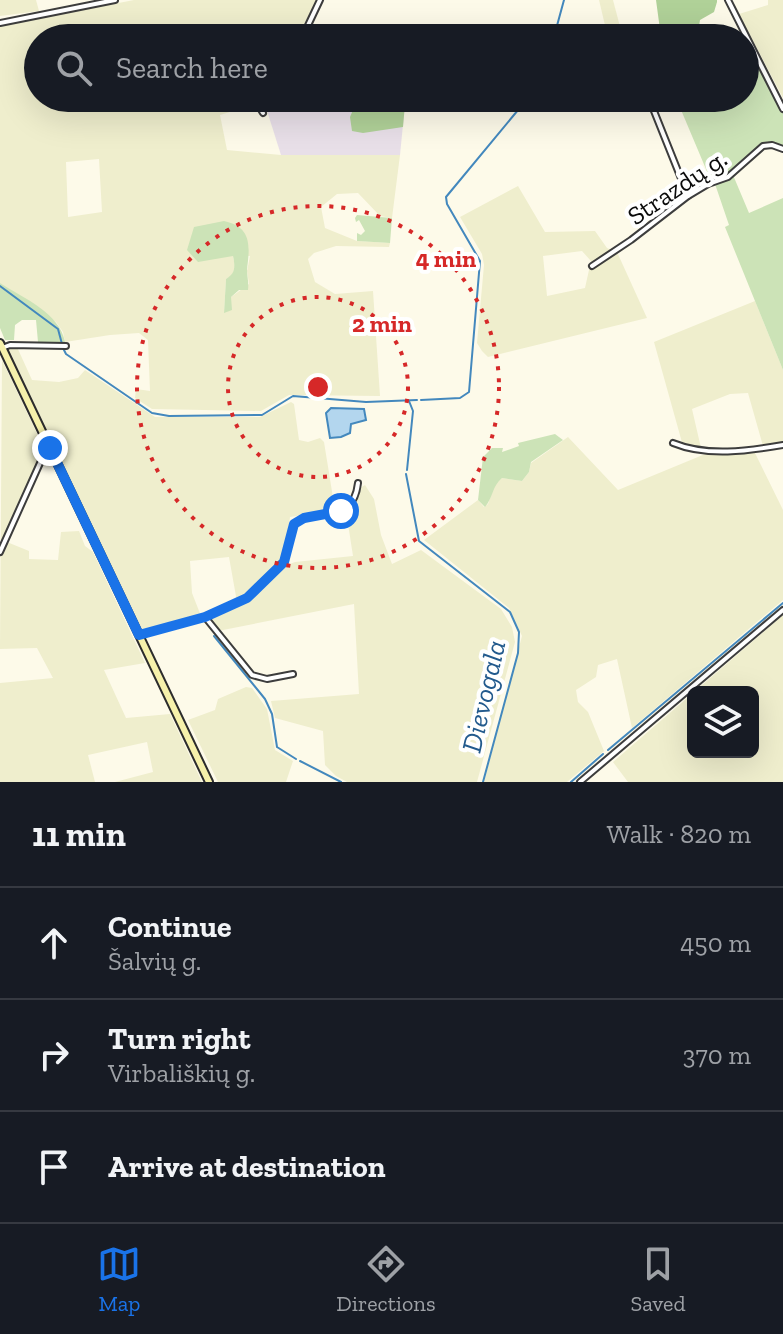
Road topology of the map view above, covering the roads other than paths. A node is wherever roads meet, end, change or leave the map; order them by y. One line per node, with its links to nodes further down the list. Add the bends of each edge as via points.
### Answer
1 (64, 0): 5 (street)
2 (115, 0): 5 (street)
3 (320, 0): 7 (street)
4 (728, 0): 8 (street)
5 (67, 10): 6 (street)
6 (0, 23)
7 (309, 24)
8 (740, 24)
9 (759, 61): 10 (street)
10 (783, 109)
11 (654, 112): 13 (street)
12 (783, 149): 13 (street, Strazdų g., via 763,146 728,177)
13 (688, 196): 14 (street, Strazdų g.)
14 (592, 266)
15 (1, 346): 16 (street); 19 (main road)
16 (66, 346)
17 (673, 443): 18 (street, via 691,449 753,451)
18 (783, 445)
19 (50, 448): 21 (street); 24 (main road)
20 (358, 483): 23 (street, via 345,508 294,524 284,562 247,598)
21 (0, 552)
22 (783, 610): 27 (street)
23 (205, 617): 24 (street); 25 (street, via 252,675 267,679)
24 (139, 635): 26 (main road)
25 (293, 674)
26 (209, 782)
27 (580, 782)

